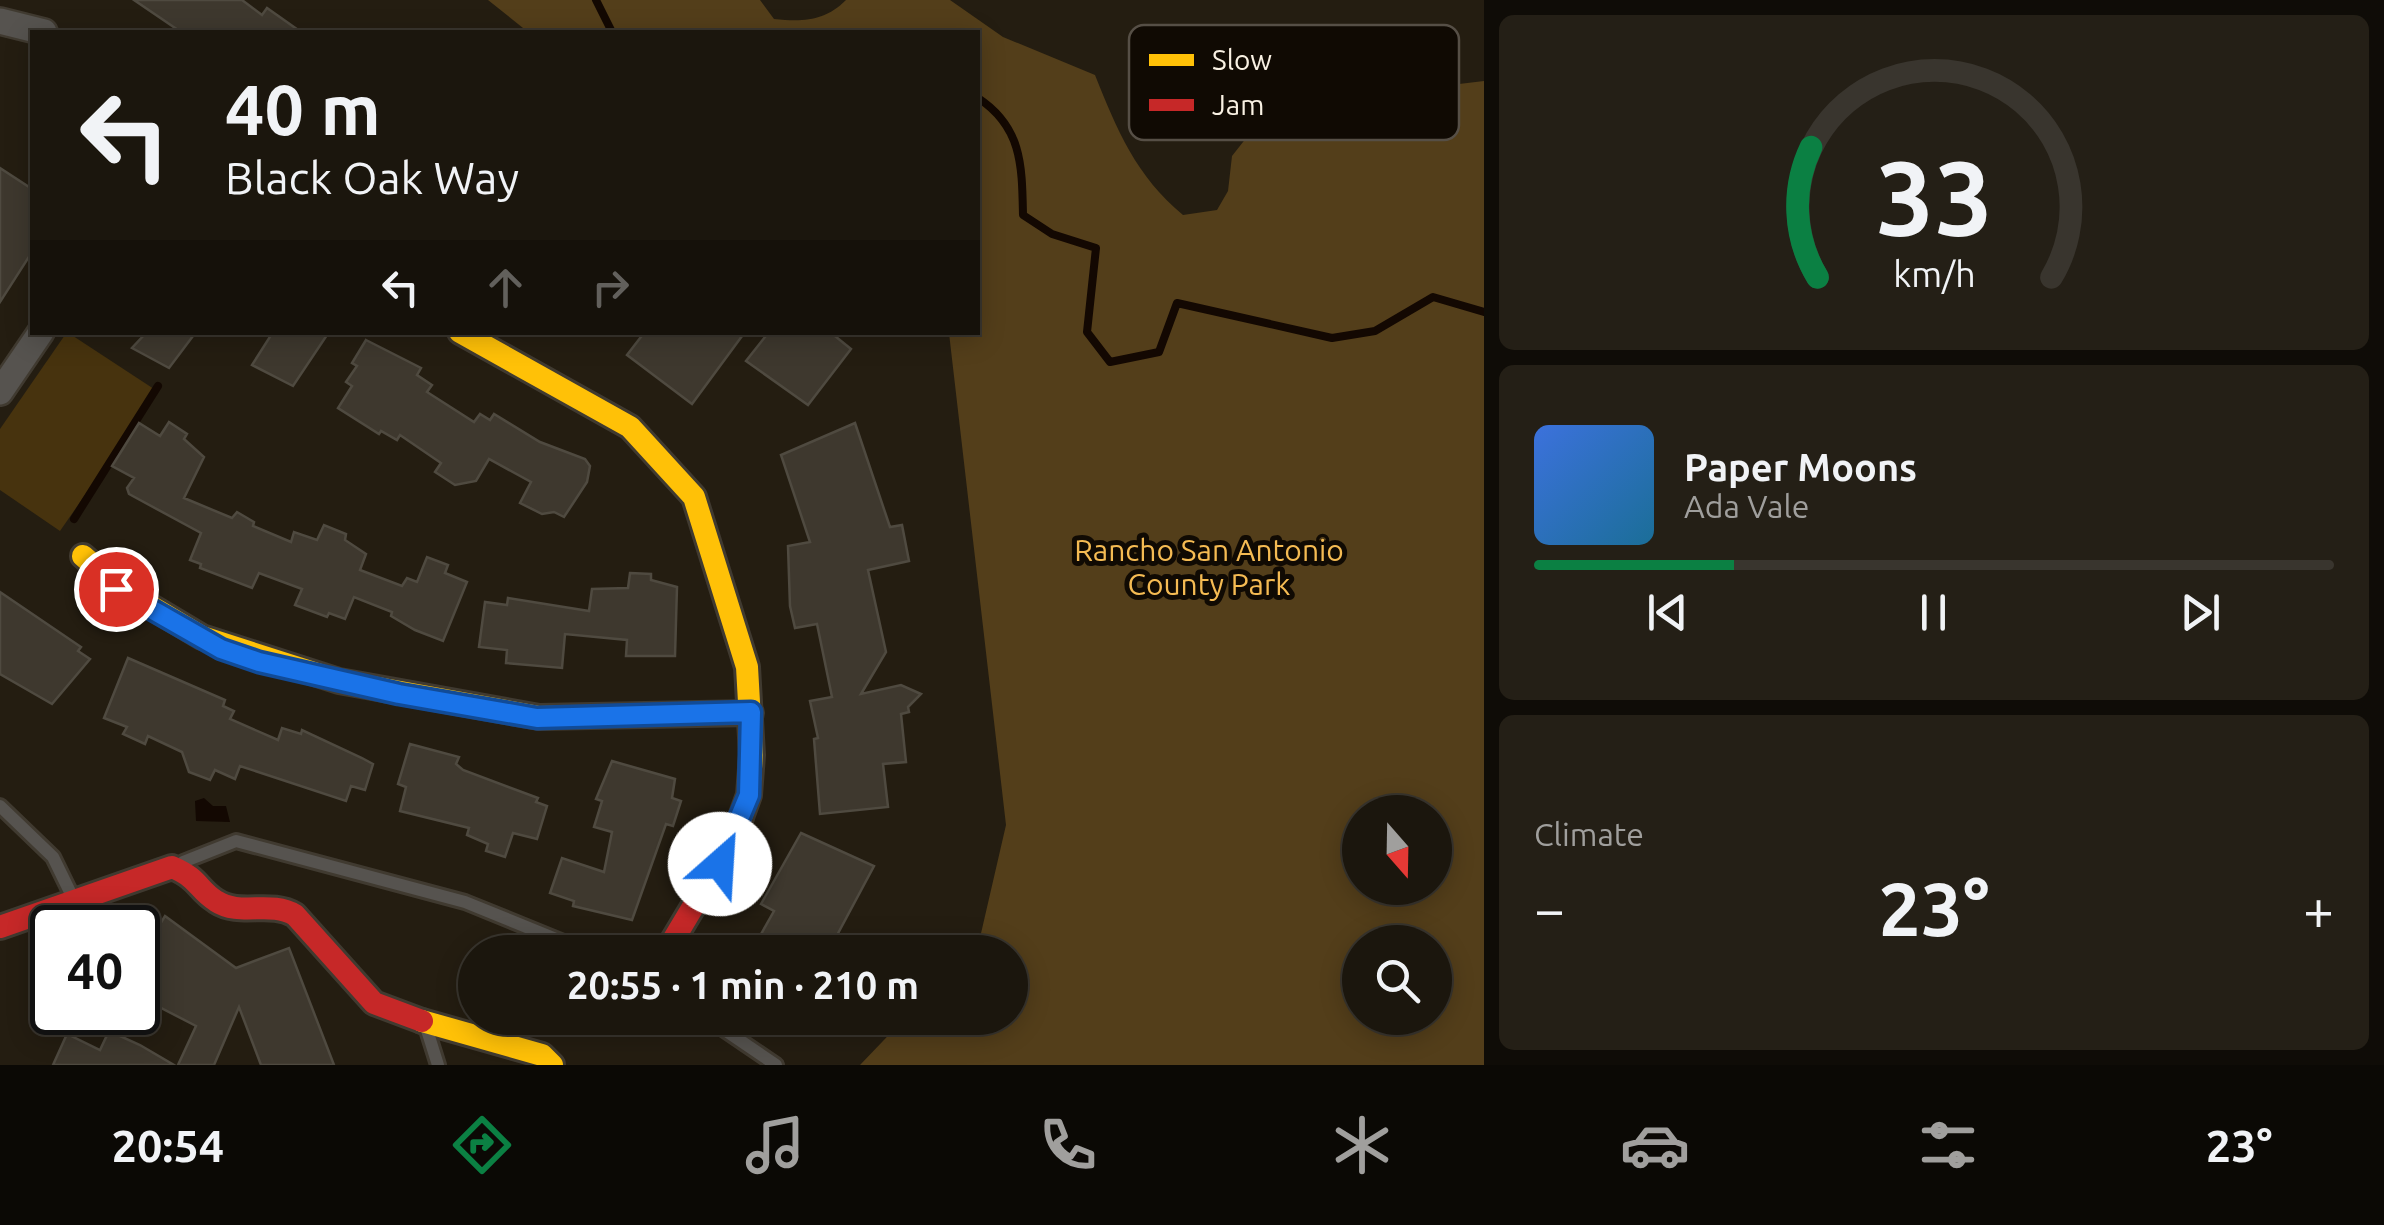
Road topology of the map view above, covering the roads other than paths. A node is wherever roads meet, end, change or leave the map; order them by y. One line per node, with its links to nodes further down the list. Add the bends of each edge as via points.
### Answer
1 (0, 21): 2 (street)
2 (36, 30)
3 (39, 335): 5 (street)
4 (465, 335): 7 (street, via 630,427 694,497 736,620)
5 (0, 392)
6 (83, 556): 7 (street, via 153,614 259,662 537,718)
7 (751, 712): 13 (street, via 752,763 742,820)
8 (0, 806): 10 (lane, via 53,856)
9 (172, 867): 10 (street); 12 (lane, via 236,842 465,902); 14 (street, via 194,876 216,901 280,906 295,915 374,1003)
10 (74, 901): 11 (street)
11 (0, 927)
12 (546, 935)
13 (676, 935)
14 (422, 1018): 16 (lane); 17 (street, via 542,1055)
15 (733, 1035): 18 (lane)
16 (438, 1065)
17 (552, 1065)
18 (776, 1065)

